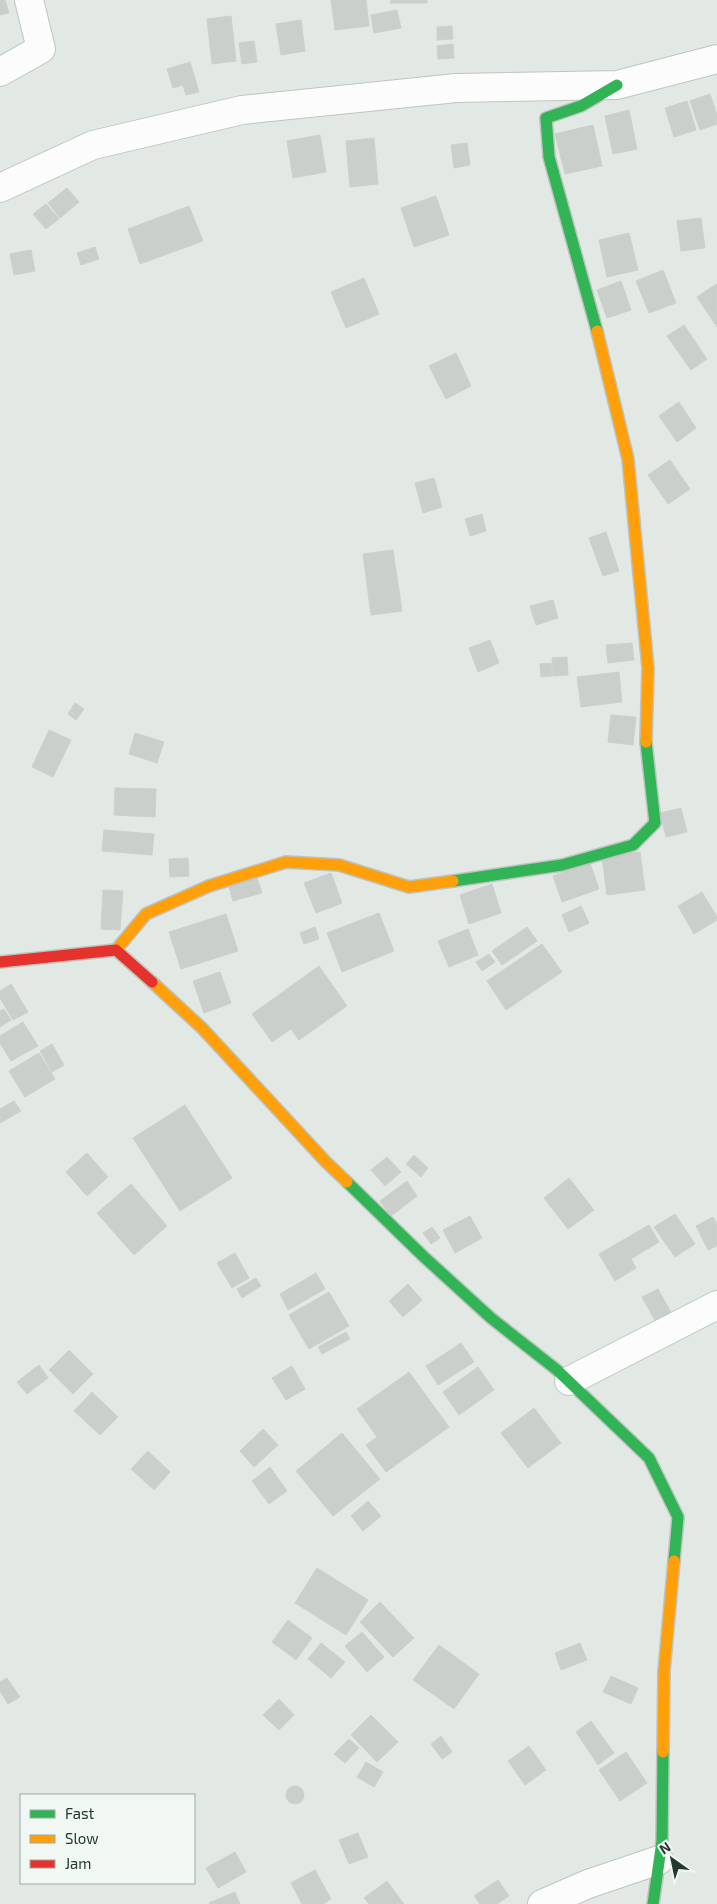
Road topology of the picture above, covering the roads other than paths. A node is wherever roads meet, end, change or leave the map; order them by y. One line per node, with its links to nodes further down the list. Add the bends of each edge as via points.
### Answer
1 (29, 0): 3 (street, via 41,49)
2 (717, 59): 4 (street)
3 (0, 72)
4 (617, 85): 5 (street, via 456,88 242,110 93,145); 6 (street, via 581,106 546,118 549,157 606,363 628,459 648,668 646,738 655,822 633,845 562,865 409,887 339,865 286,862 210,886 146,914)
5 (0, 188)
6 (116, 950): 7 (street); 9 (street, via 202,1028 326,1162 423,1256 491,1318)
7 (0, 962)
8 (717, 1305): 9 (street)
9 (569, 1381): 10 (street, via 649,1458 678,1517 664,1671)
10 (659, 1860): 11 (street, via 588,1884); 12 (street)
11 (542, 1904)
12 (653, 1904)

